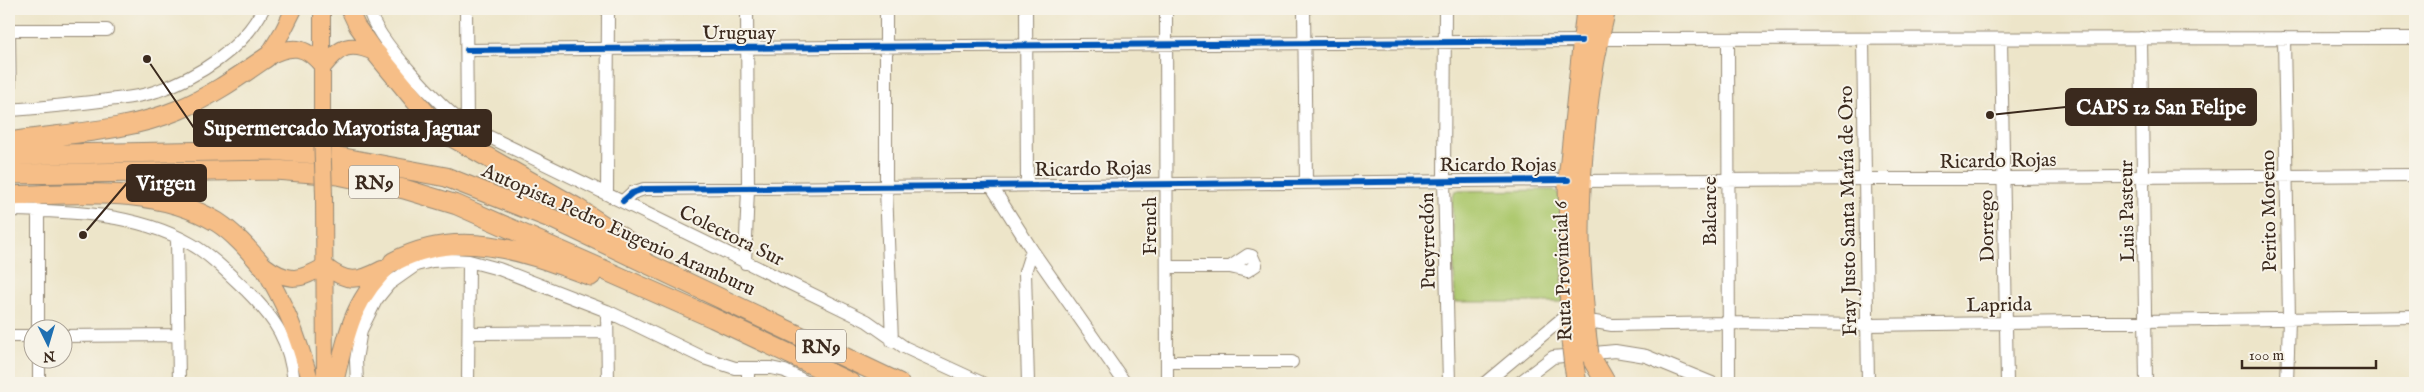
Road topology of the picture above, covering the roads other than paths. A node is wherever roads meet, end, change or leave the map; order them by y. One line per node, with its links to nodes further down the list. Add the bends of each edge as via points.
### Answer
1 (263, 9): 36 (street, via 236,45 192,75 156,91 138,96)
2 (294, 9): 34 (main road)
3 (322, 9): 35 (main road)
4 (349, 9): 33 (main road)
5 (369, 9): 37 (street, Colectora Sur, via 382,35 434,98)
6 (466, 9): 32 (street)
7 (608, 9): 31 (street)
8 (747, 9): 30 (street)
9 (886, 9): 29 (street)
10 (1026, 9): 28 (street)
11 (1166, 9): 27 (street, French)
12 (1304, 9): 26 (street)
13 (1445, 9): 25 (street, Pueyrredón)
14 (1586, 9): 24 (highway, Ruta Provincial 6)
15 (1606, 9): 24 (highway, Ruta Provincial 6)
16 (9, 30): 17 (street); 36 (street)
17 (107, 30)
18 (2141, 38): 19 (street, Uruguay); 23 (street, Uruguay); 43 (street, Luis Pasteur)
19 (2284, 38): 20 (street, Uruguay); 42 (street, Perito Moreno)
20 (2415, 38)
21 (1728, 39): 22 (street, Uruguay); 24 (street, Uruguay); 49 (street, Balcarce)
22 (1863, 39): 23 (street, Uruguay); 45 (street, Fray Justo Santa María de Oro)
23 (2001, 39): 44 (street, Dorrego)
24 (1591, 40): 25 (street, Uruguay); 47 (highway, Ruta Provincial 6)
25 (1444, 42): 26 (street, Uruguay); 46 (street, Pueyrredón)
26 (1305, 43): 27 (street, Uruguay); 48 (street)
27 (1166, 44): 28 (street, Uruguay); 50 (street, French)
28 (1026, 46): 29 (street, Uruguay); 51 (street)
29 (886, 47): 30 (street, Uruguay); 54 (street)
30 (747, 48): 31 (street, Uruguay); 53 (street)
31 (608, 49): 32 (street, Uruguay); 55 (street)
32 (467, 50): 37 (street)
33 (376, 53): 35 (main road, via 363,47 342,48); 69 (highway, via 445,133 577,208 646,253)
34 (266, 57): 35 (main road, via 281,49 301,49 310,53); 38 (highway, via 213,94 161,116 134,124)
35 (323, 67): 66 (main road, bridge)
36 (9, 110)
37 (467, 126): 55 (street, Colectora Sur)
38 (9, 142)
39 (9, 155): 69 (highway, Autopista Pedro Eugenio Aramburu / RN9, via 270,150 394,166 446,177 555,220)
40 (9, 174): 73 (highway, RN9, via 275,170 338,175 404,189 457,205)
41 (2415, 175): 42 (street, Ricardo Rojas)
42 (2286, 176): 43 (street, Ricardo Rojas); 74 (street, Perito Moreno)
43 (2144, 178): 44 (street, Ricardo Rojas); 76 (street, Luis Pasteur)
44 (2004, 179): 45 (street, Ricardo Rojas); 78 (street, Dorrego)
45 (1865, 180): 49 (street, Ricardo Rojas); 79 (street, Fray Justo Santa María de Oro)
46 (1444, 181): 47 (street, Ricardo Rojas); 48 (street, Ricardo Rojas); 110 (street, Pueyrredón)
47 (1575, 181): 49 (street, Ricardo Rojas); 71 (highway, Ruta Provincial 6); 80 (highway, Ruta Provincial 6, via 1580,235)
48 (1306, 182): 50 (street, Ricardo Rojas)
49 (1727, 182): 77 (street, Balcarce)
50 (1168, 183): 51 (street, Ricardo Rojas); 67 (street, French)
51 (1027, 185): 52 (street, Ricardo Rojas)
52 (992, 187): 54 (street, Ricardo Rojas); 61 (street)
53 (748, 189): 54 (street, Ricardo Rojas); 57 (street, Ricardo Rojas, via 644,189); 64 (street)
54 (886, 189): 87 (street)
55 (607, 193): 57 (street, Colectora Sur)
56 (9, 196): 65 (highway, via 104,194 174,204 218,223)
57 (623, 201): 64 (street, Colectora Sur)
58 (9, 210): 59 (street)
59 (38, 210): 60 (street, via 133,221); 75 (street)
60 (177, 237): 83 (street); 95 (street, via 193,245 234,278 266,310 283,335)
61 (1032, 250): 107 (street, via 1025,272); 108 (street)
62 (469, 260): 70 (street); 82 (street); 99 (street, via 416,265 389,284 376,300 361,330 356,360)
63 (393, 262): 66 (main road, via 358,279 338,276); 73 (highway, via 431,248 484,244 570,269); 98 (main road, via 374,279 360,300 353,315)
64 (745, 263): 87 (street, Colectora Sur, via 867,321)
65 (261, 264): 66 (main road, via 278,276 292,278 309,275); 96 (main road, via 283,300)
66 (325, 266): 97 (main road)
67 (1168, 267): 68 (street); 88 (street, French)
68 (1230, 267)
69 (668, 273): 105 (highway, Autopista Pedro Eugenio Aramburu / RN9)
70 (607, 311): 81 (street); 90 (street, via 704,358)
71 (1569, 313): 80 (highway, Ruta Provincial 6); 111 (street)
72 (2415, 317): 74 (street, Laprida)
73 (713, 318): 104 (highway, RN9)
74 (2289, 318): 76 (street, Laprida); 118 (street, Perito Moreno)
75 (38, 320)
76 (2146, 321): 78 (street, Laprida); 117 (street, Luis Pasteur)
77 (1728, 323): 79 (street, Laprida); 80 (street, Laprida, via 1612,325 1595,322); 114 (street, Balcarce)
78 (2006, 323): 79 (street, Laprida); 116 (street, Dorrego)
79 (1867, 325): 115 (street, Fray Justo Santa María de Oro)
80 (1580, 331): 92 (highway, Ruta Provincial 6, bridge)
81 (607, 332): 82 (street); 101 (street)
82 (469, 333): 100 (street)
83 (178, 335): 86 (street); 94 (street)
84 (9, 336): 85 (street)
85 (22, 336)
86 (72, 336)
87 (892, 341): 106 (street, Colectora Sur)
88 (1168, 362): 89 (street); 109 (street, French)
89 (1292, 362)
90 (748, 369): 102 (street); 103 (street, via 785,371)
91 (38, 370): 93 (street)
92 (1585, 375)
93 (39, 383)
94 (178, 383)
95 (294, 383)
96 (311, 383)
97 (324, 383)
98 (336, 383)
99 (357, 383)
100 (468, 383)
101 (608, 383)
102 (748, 383)
103 (808, 383)
104 (851, 383)
105 (899, 383)
106 (982, 383)
107 (1028, 383)
108 (1125, 383)
109 (1167, 383)
110 (1449, 383)
111 (1485, 383)
112 (1519, 383): 113 (street, via 1553,356 1615,351 1654,358)
113 (1712, 383)
114 (1729, 383)
115 (1868, 383)
116 (2007, 383)
117 (2146, 383)
118 (2287, 383)

